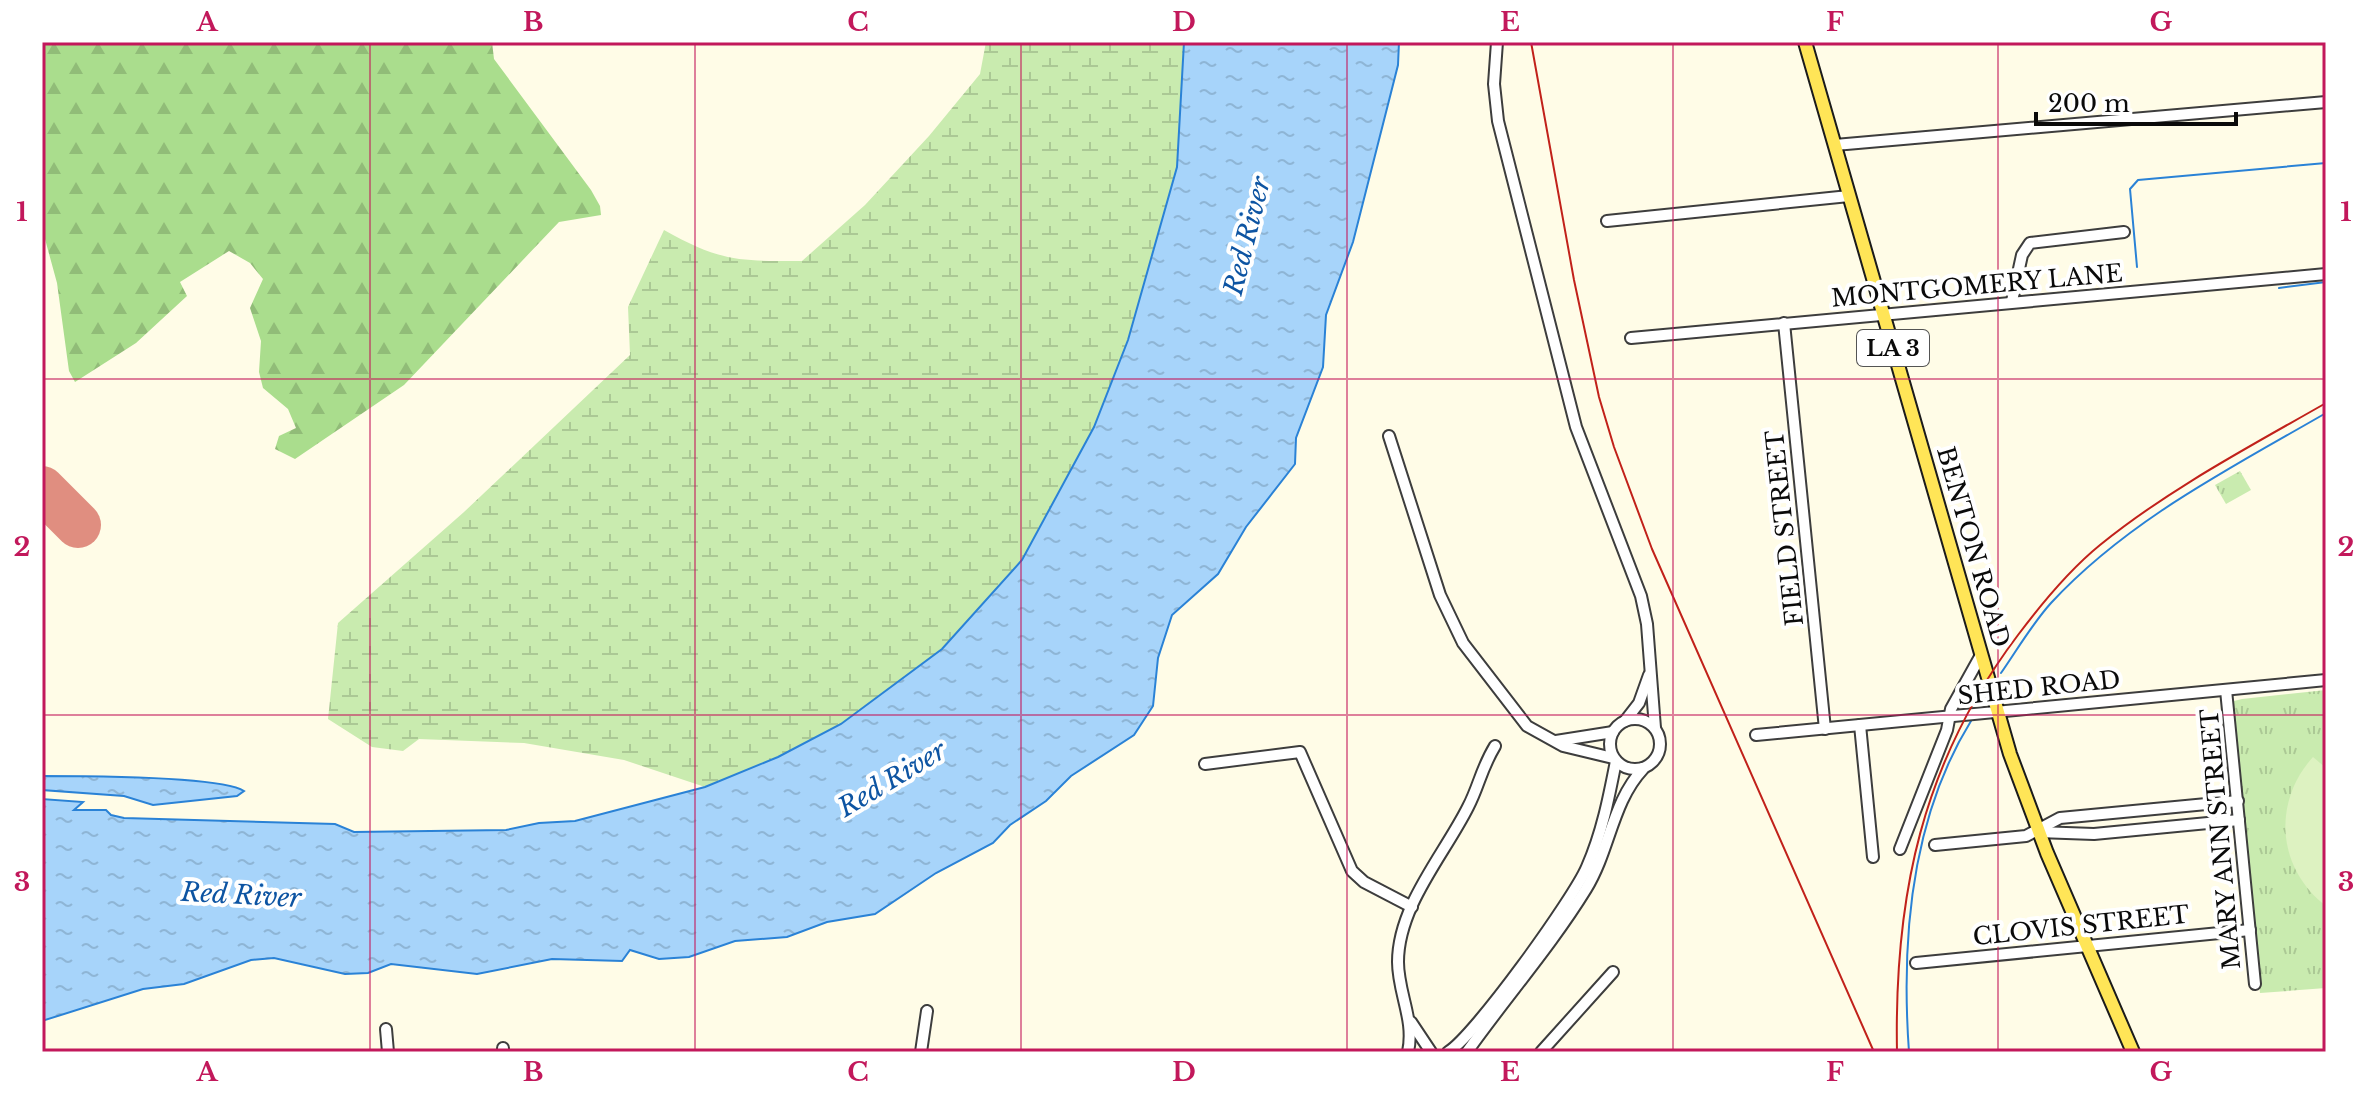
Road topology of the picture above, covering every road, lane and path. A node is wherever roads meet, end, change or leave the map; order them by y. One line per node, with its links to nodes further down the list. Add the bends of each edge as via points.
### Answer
1 (1497, 42): 15 (street, via 1496,112 1576,427 1641,596)
2 (1805, 42): 4 (main road, BENTON ROAD / LA 3)
3 (2326, 102): 4 (street)
4 (1835, 145): 5 (main road, BENTON ROAD / LA 3)
5 (1849, 196): 6 (street); 10 (main road, BENTON ROAD / LA 3)
6 (1607, 221)
7 (2124, 232): 9 (street, via 2030,243 2022,255)
8 (2326, 274): 9 (street, MONTGOMERY LANE)
9 (2012, 301): 10 (street, MONTGOMERY LANE)
10 (1883, 315): 11 (street, MONTGOMERY LANE); 14 (main road, BENTON ROAD / LA 3)
11 (1784, 323): 12 (street, MONTGOMERY LANE); 23 (street, FIELD STREET)
12 (1631, 338)
13 (1389, 436): 26 (street, via 1440,595 1463,643 1527,726)
14 (1981, 655): 18 (main road, BENTON ROAD / LA 3); 19 (street)
15 (1650, 673): 20 (street, via 1639,703); 22 (street)
16 (2326, 680): 17 (street, SHED ROAD)
17 (2226, 690): 18 (street, SHED ROAD); 31 (street, MARY ANN STREET)
18 (1998, 712): 19 (street, SHED ROAD); 33 (main road, BENTON ROAD / LA 3)
19 (1949, 717): 21 (street, SHED ROAD); 35 (street)
20 (1625, 721): 22 (street, via 1642,720); 24 (street)
21 (1860, 725): 23 (street, SHED ROAD); 36 (street)
22 (1655, 728): 30 (street, via 1660,752)
23 (1825, 729): 25 (street, SHED ROAD)
24 (1613, 732): 26 (street); 28 (street)
25 (1756, 735)
26 (1554, 741): 28 (street)
27 (1495, 746): 37 (street, via 1469,807)
28 (1614, 759): 30 (street, via 1628,769); 50 (street, via 1605,814 1586,870 1475,1027)
29 (1205, 764): 37 (street, via 1300,752 1352,871)
30 (1643, 769): 51 (street, via 1622,797 1587,887)
31 (2238, 801): 32 (street, MARY ANN STREET); 33 (street, via 2060,818)
32 (2239, 820): 33 (street, via 2094,834); 38 (street, MARY ANN STREET)
33 (2038, 832): 34 (street); 39 (main road, BENTON ROAD / LA 3)
34 (1935, 845)
35 (1900, 849)
36 (1873, 857)
37 (1412, 907): 44 (street, via 1398,962)
38 (2250, 930): 39 (street, CLOVIS STREET); 42 (street, MARY ANN STREET)
39 (2086, 945): 40 (street, CLOVIS STREET); 53 (main road, BENTON ROAD / LA 3)
40 (1916, 963)
41 (1613, 972): 52 (street)
42 (2255, 984)
43 (927, 1011): 47 (street)
44 (1410, 1021): 48 (street); 49 (street)
45 (386, 1029): 46 (street)
46 (388, 1052)
47 (921, 1052)
48 (1408, 1052)
49 (1431, 1052)
50 (1448, 1052)
51 (1467, 1052)
52 (1541, 1052)
53 (2133, 1052)

